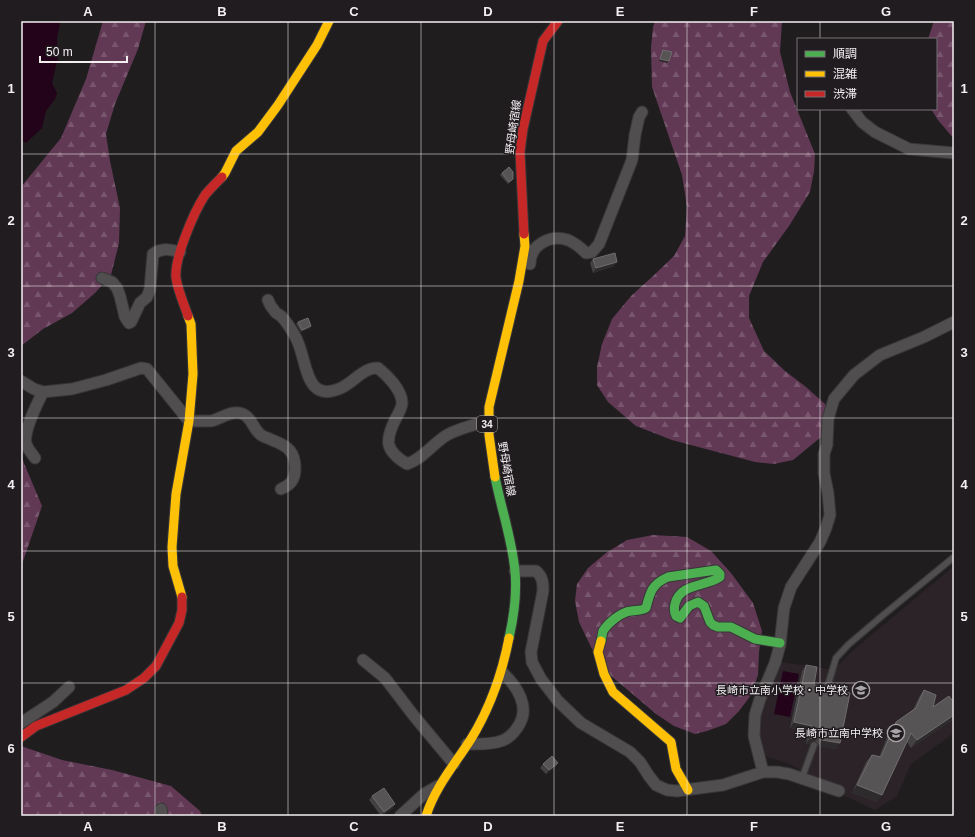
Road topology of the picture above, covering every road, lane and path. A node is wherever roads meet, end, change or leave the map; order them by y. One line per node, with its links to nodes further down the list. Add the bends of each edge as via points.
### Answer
1 (329, 21): 6 (street, via 318,46 278,105 258,132 236,151 225,173 206,194)
2 (558, 21): 7 (street, 野母崎宿線 / 34, via 543,42 523,129 520,152 525,246)
3 (853, 110): 5 (street, via 871,129 909,149)
4 (642, 112): 7 (street, via 635,135 632,160 599,244 592,252 586,252 566,239 547,240 533,250 530,268 526,274)
5 (954, 153)
6 (180, 252): 8 (street, via 161,249 153,254 148,297 140,304 132,322 129,323 117,288 112,282); 13 (street, via 176,277 191,324 194,374)
7 (520, 275): 14 (street, 野母崎宿線 / 34, via 489,407)
8 (102, 278)
9 (268, 300): 14 (street, via 295,335 308,376 319,390 327,392 340,388 373,367 378,368 394,384 402,404 389,432 388,444 391,451 407,464 423,456 447,435)
10 (954, 322): 19 (street, via 880,356 854,375 834,399 828,419 824,454 830,515 820,542 790,587 784,608)
11 (21, 381): 12 (street)
12 (43, 392): 13 (street, via 72,389 141,368 147,369); 15 (street, via 26,439 26,445)
13 (189, 421): 16 (street, via 211,421 236,413 248,417 261,435 288,447 292,453 295,463 293,480); 25 (street, via 176,494 172,547 173,566 182,597 179,623 156,666 144,678 126,690 36,726)
14 (488, 421): 18 (street, 野母崎宿線 / 34, via 500,501)
15 (35, 458)
16 (281, 489)
17 (954, 557): 23 (lane, via 848,645 836,658)
18 (515, 571): 21 (street, 野母崎宿線 / 34, via 510,632); 32 (street, via 536,571 542,577 543,591 531,652 532,662 548,689 581,723 630,752 656,785 677,792)
19 (780, 643): 29 (street, via 755,715 754,736); 32 (street, via 755,639 731,627 713,625 704,606 698,602 689,606 680,618 676,616 675,604 681,593 689,587 716,580 720,574 716,570 661,580 650,593 646,608 629,610 602,632 598,652 608,685 621,700 671,742 676,769)
20 (363, 660): 28 (street, via 385,678)
21 (502, 672): 26 (street, 野母崎宿線 / 34, via 490,702); 26 (street, via 513,682 524,704 519,725 511,736 502,741)
22 (69, 686): 24 (street, via 53,702)
23 (826, 694)
24 (21, 723)
25 (21, 737)
26 (467, 744): 28 (street, 野母崎宿線 / 34)
27 (814, 745): 30 (lane)
28 (454, 764): 31 (street, 野母崎宿線 / 34)
29 (762, 772): 30 (street, via 777,772); 32 (street, via 724,785)
30 (802, 778): 33 (street)
31 (441, 785): 34 (street, via 424,794); 35 (street, 野母崎宿線 / 34)
32 (688, 790)
33 (839, 791)
34 (400, 816)
35 (426, 816)

